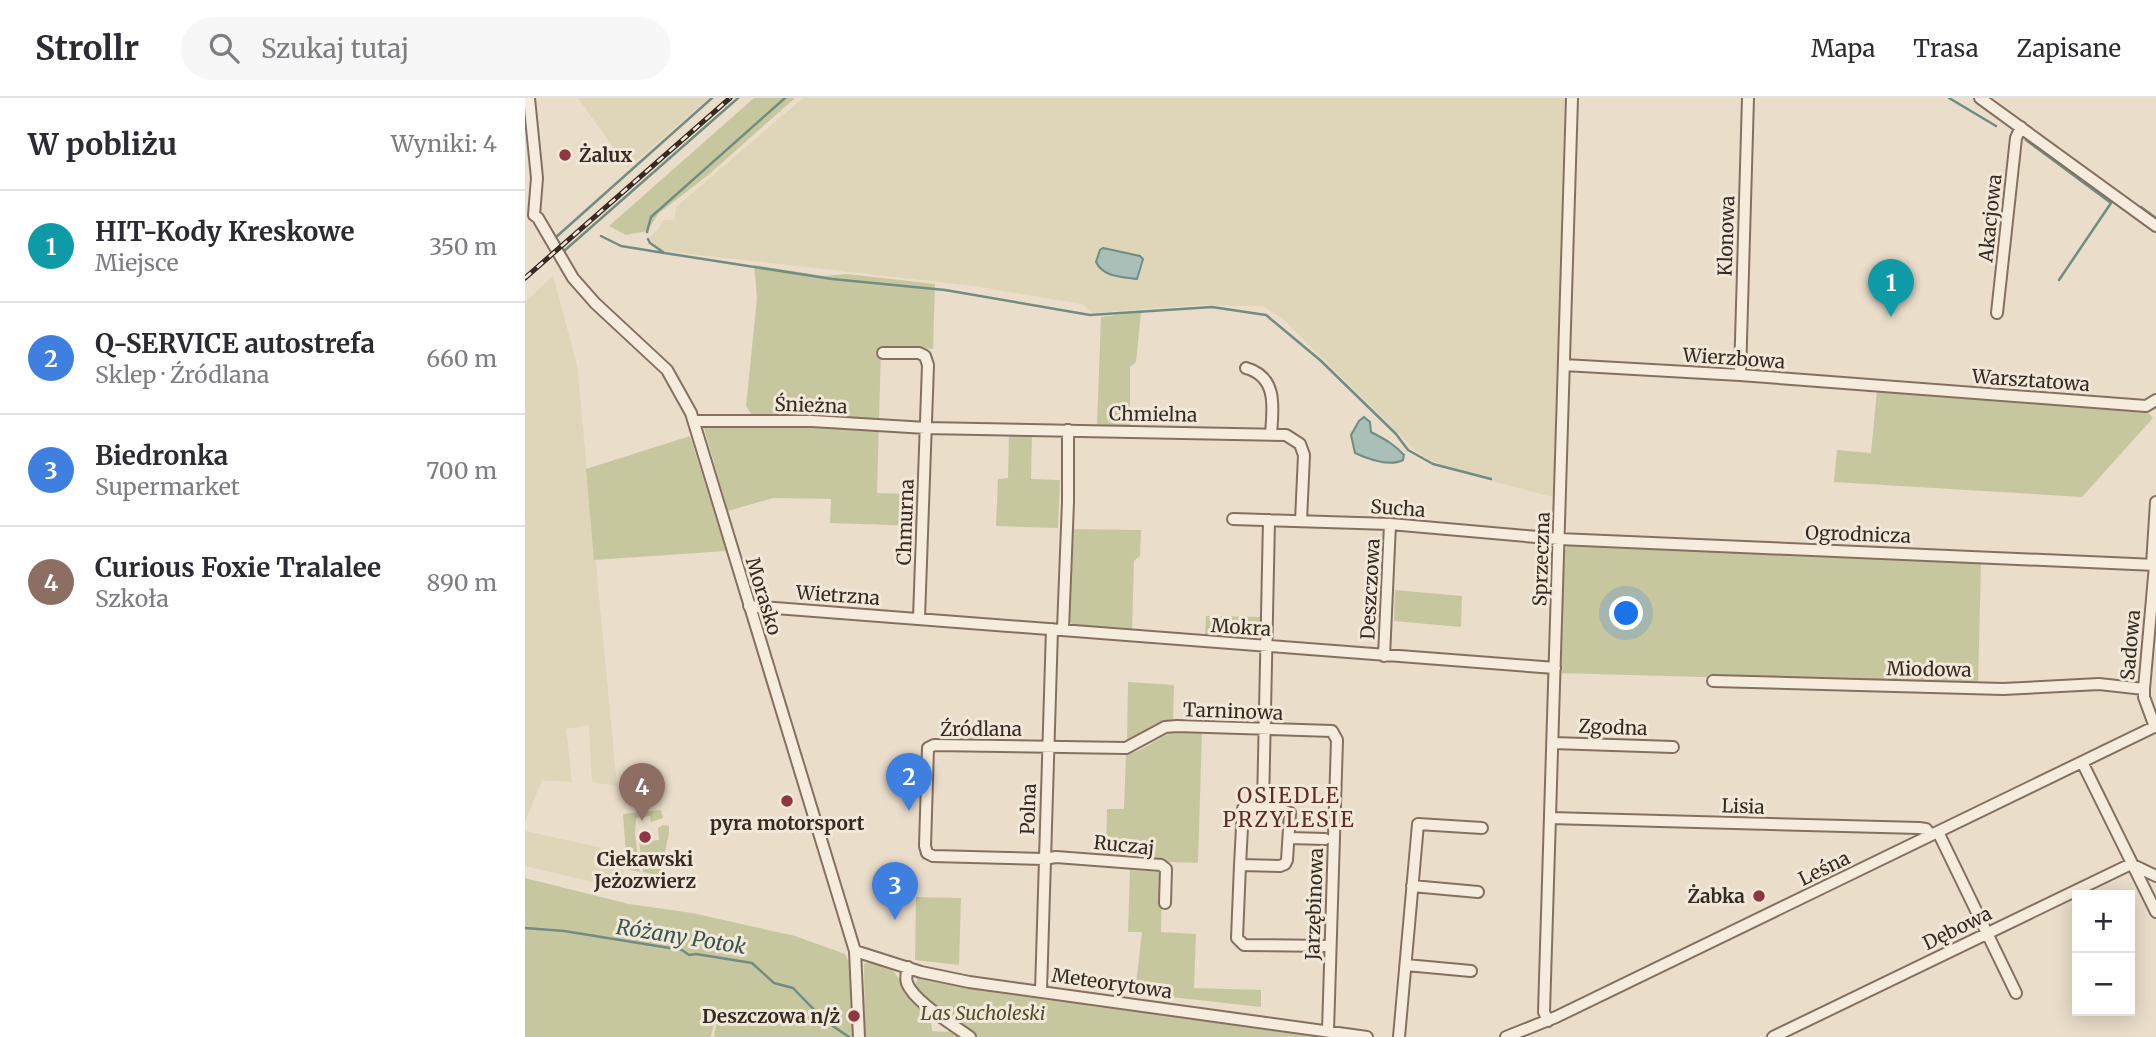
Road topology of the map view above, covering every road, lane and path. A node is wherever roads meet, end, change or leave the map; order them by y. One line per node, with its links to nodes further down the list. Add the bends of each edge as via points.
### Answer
1 (529, 98): 6 (street, via 537,178)
2 (1573, 98): 10 (street, Sprzeczna)
3 (1748, 98): 12 (street, Klonowa)
4 (1980, 98): 5 (street)
5 (2021, 127): 7 (street); 8 (street, Akacjowa, via 2016,138)
6 (529, 216): 15 (street, Morasko, via 538,218 582,290 667,370)
7 (2156, 226)
8 (1997, 313)
9 (883, 353): 16 (street, Chmurna, via 925,356)
10 (1564, 365): 12 (street, Wierzbowa); 24 (street, Sprzeczna)
11 (1246, 368): 18 (street, via 1268,381 1273,398)
12 (1740, 375): 13 (street, Wierzbowa)
13 (1901, 387): 14 (street, Warsztatowa, via 2146,406)
14 (2156, 400)
15 (694, 421): 16 (street, Śnieżna, via 812,421); 26 (street, Morasko)
16 (926, 428): 17 (street, Chmielna); 27 (street, Chmurna)
17 (1068, 430): 18 (street, Chmielna); 28 (street, Polna, via 1068,502)
18 (1271, 434): 22 (street, Chmielna, via 1286,435 1300,444 1304,455)
19 (2156, 502): 25 (street, Sadowa)
20 (1233, 519): 21 (street, Sucha)
21 (1269, 520): 22 (street, Sucha); 29 (street)
22 (1301, 521): 23 (street, Sucha)
23 (1390, 524): 24 (street, Sucha); 30 (street, Deszczowa)
24 (1559, 539): 25 (street, Ogrodnicza); 31 (street, Sprzeczna)
25 (2154, 565): 33 (street, Sadowa)
26 (749, 606): 27 (street, Wietrzna); 57 (street, Morasko)
27 (922, 618): 28 (street, Mokra)
28 (1058, 629): 29 (street, Mokra); 38 (street, Polna)
29 (1267, 646): 30 (street, Mokra); 35 (street)
30 (1384, 656): 31 (street, Mokra)
31 (1555, 668): 37 (street, Sprzeczna)
32 (1713, 681): 33 (street, Miodowa, via 2003,689 2099,684)
33 (2144, 689): 34 (street, Sadowa)
34 (2156, 726): 40 (street, Leśna)
35 (1265, 729): 36 (street, Tarninowa, via 1332,731); 38 (street, Tarninowa, via 1177,726 1165,727 1126,748); 41 (street)
36 (1336, 735): 56 (street, Jarzębinowa)
37 (1553, 743): 39 (street, Zgodna); 42 (street, Sprzeczna)
38 (1048, 747): 47 (street, Polna); 47 (street, Źródlana, via 933,745 926,756 927,853)
39 (1673, 747)
40 (2082, 762): 44 (street, Leśna); 48 (street)
41 (1263, 806): 45 (street, via 1290,813); 49 (street, via 1243,809)
42 (1550, 818): 44 (street, Lisia, via 1919,828); 63 (street, Sprzeczna, via 1544,1012)
43 (1482, 828): 51 (street, via 1418,824)
44 (1934, 834): 55 (street); 63 (street, Leśna)
45 (1289, 838): 46 (street); 49 (street, via 1285,864)
46 (1325, 839)
47 (1044, 859): 53 (street, Ruczaj, via 1161,865 1165,869); 61 (street, Polna)
48 (2131, 864): 50 (street); 54 (street); 55 (street, Dębowa)
49 (1240, 865): 56 (street, via 1238,942)
50 (2156, 876)
51 (1412, 886): 52 (street); 58 (street)
52 (1478, 892)
53 (1165, 903)
54 (2156, 912)
55 (1987, 933): 62 (street); 70 (street, Dębowa)
56 (1330, 946): 64 (street, Jarzębinowa)
57 (855, 951): 59 (street, Meteorytowa); 65 (street, Morasko)
58 (1406, 965): 60 (street); 68 (street)
59 (908, 967): 61 (street, Meteorytowa, via 969,982); 66 (street, via 906,979 913,992)
60 (1471, 971)
61 (1041, 991): 64 (street, Meteorytowa)
62 (2016, 993)
63 (1548, 1021): 69 (street, Leśna)
64 (1328, 1031): 67 (street, Meteorytowa)
65 (859, 1037)
66 (970, 1037)
67 (1367, 1037)
68 (1399, 1037)
69 (1506, 1037)
70 (1773, 1037)

